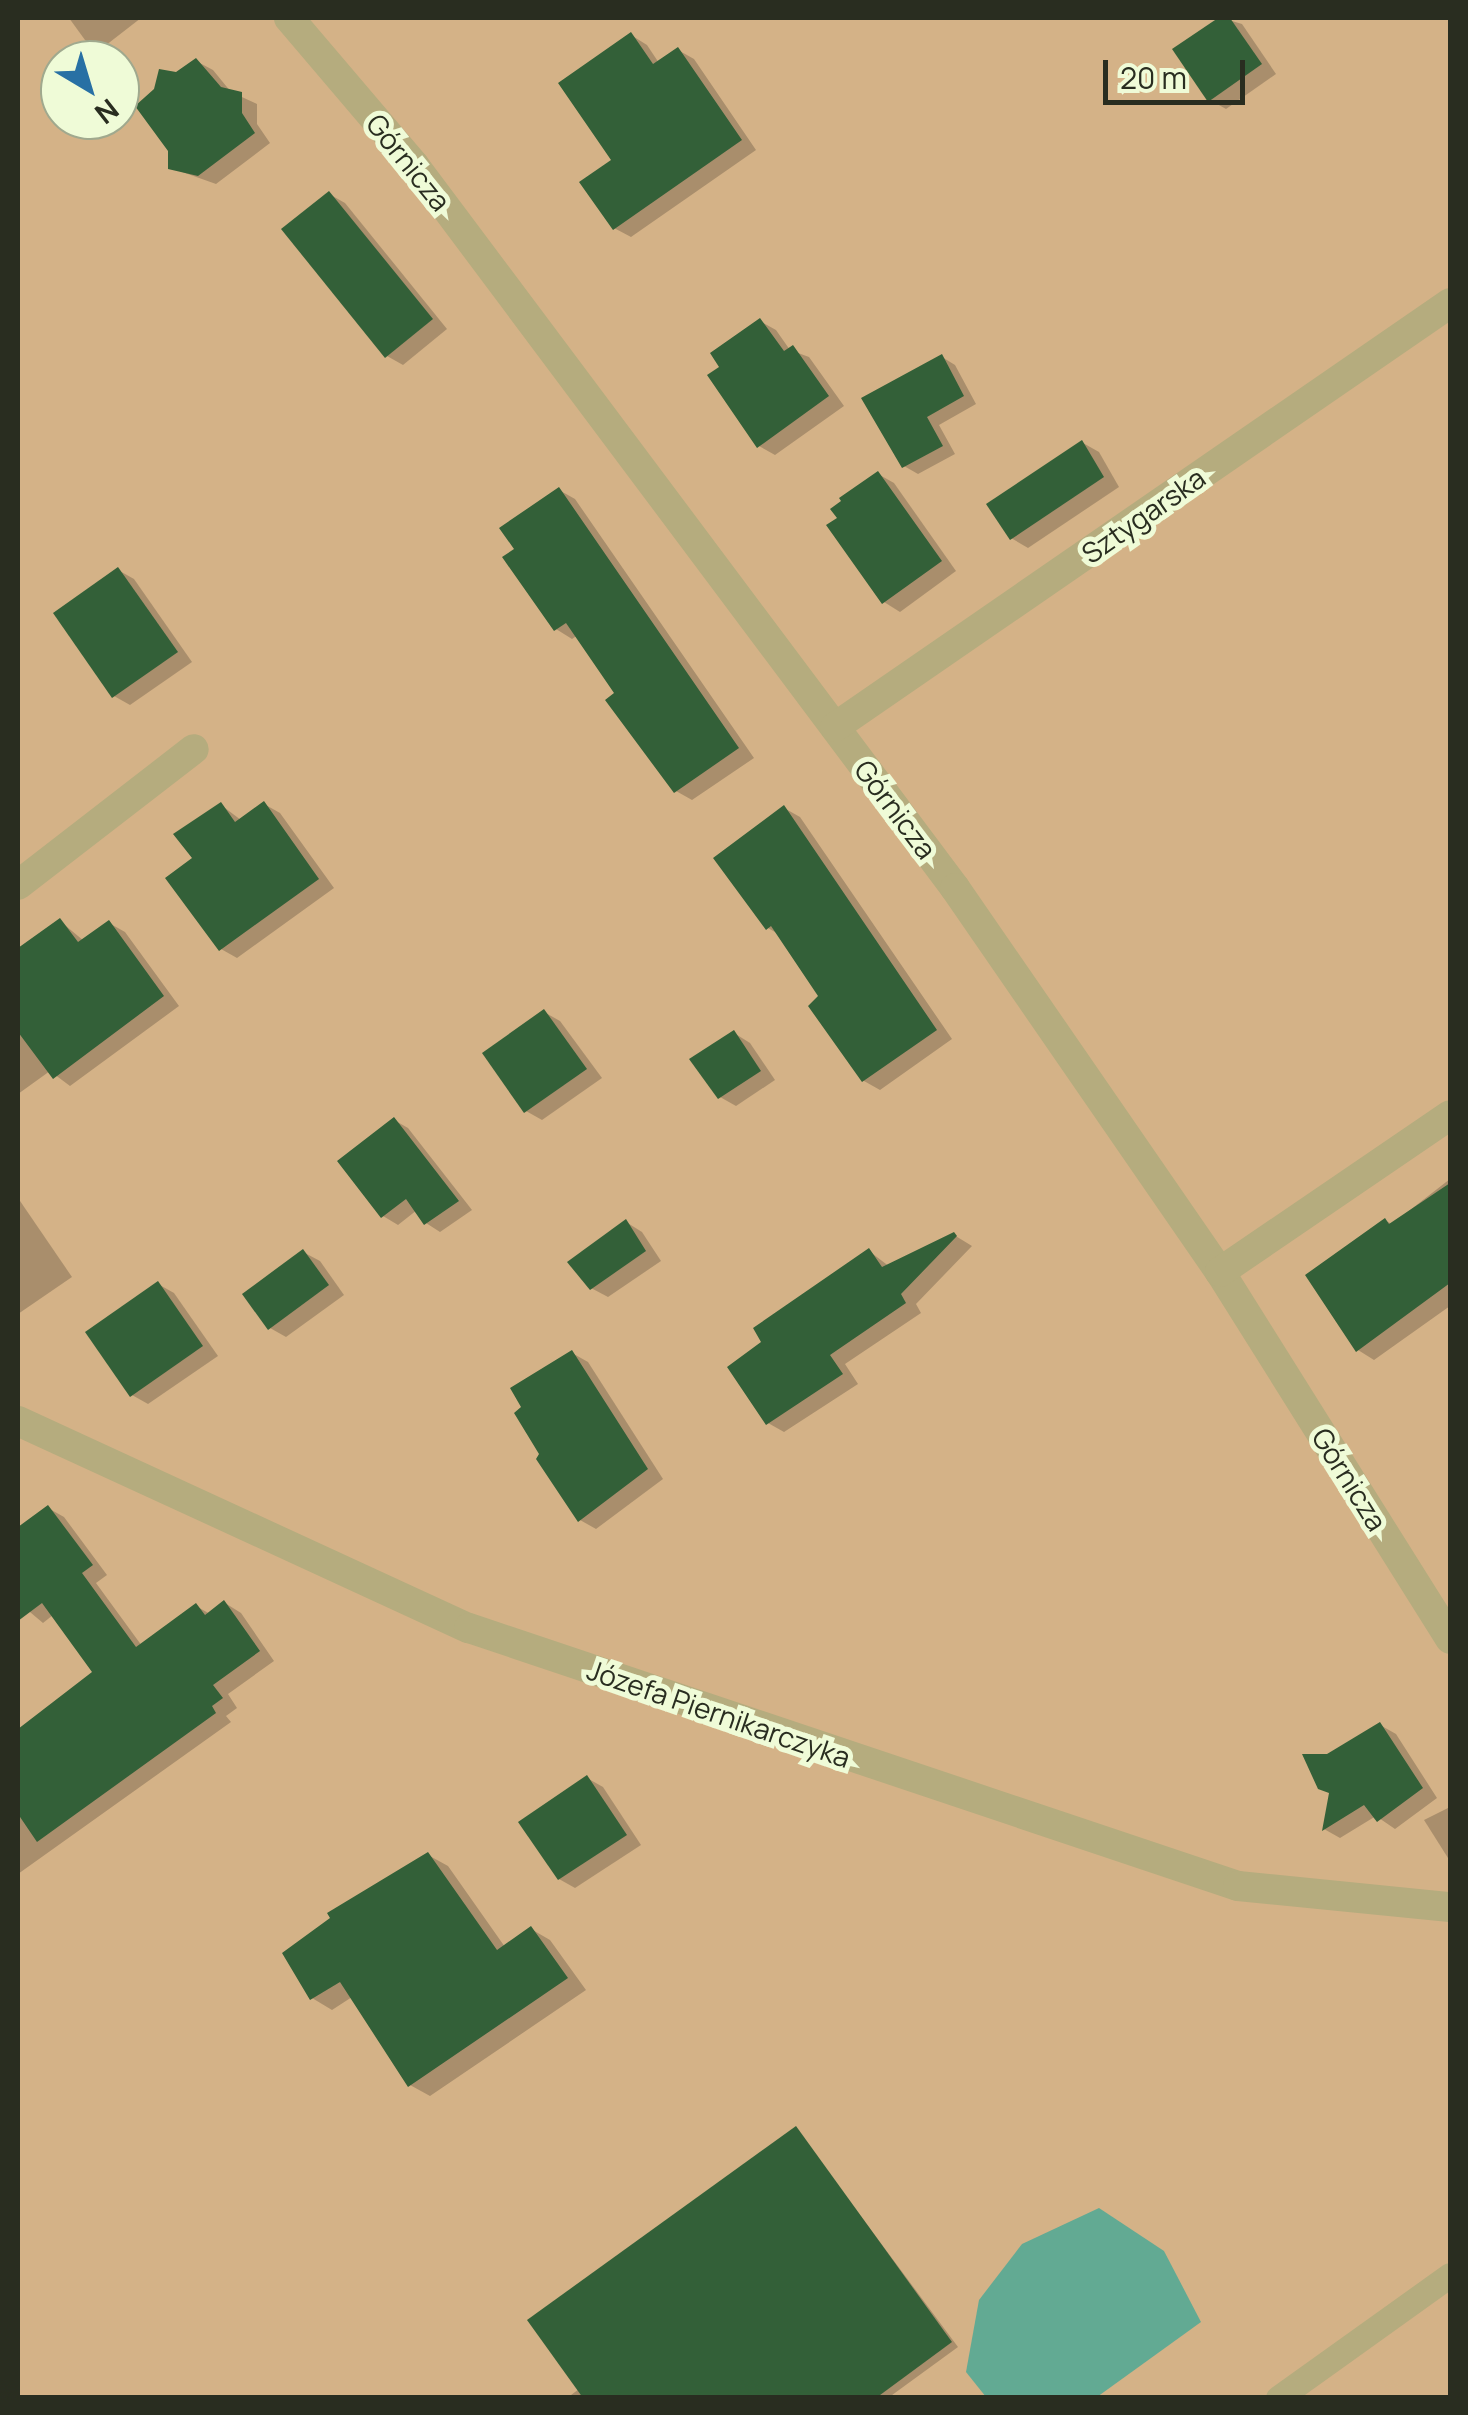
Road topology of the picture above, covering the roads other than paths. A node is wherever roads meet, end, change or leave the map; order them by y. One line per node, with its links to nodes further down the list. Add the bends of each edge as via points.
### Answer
1 (289, 18): 3 (street, Górnicza, via 414,165)
2 (1450, 303): 3 (street, Sztygarska)
3 (835, 727): 7 (street, Górnicza, via 955,888)
4 (194, 749): 5 (street)
5 (18, 885)
6 (1450, 1116): 7 (street)
7 (1220, 1272): 9 (street, Górnicza)
8 (18, 1421): 10 (street, Józefa Piernikarczyka, via 469,1628 1238,1886)
9 (1450, 1639)
10 (1450, 1907)
11 (1450, 2275): 12 (lane)
12 (1278, 2398)

